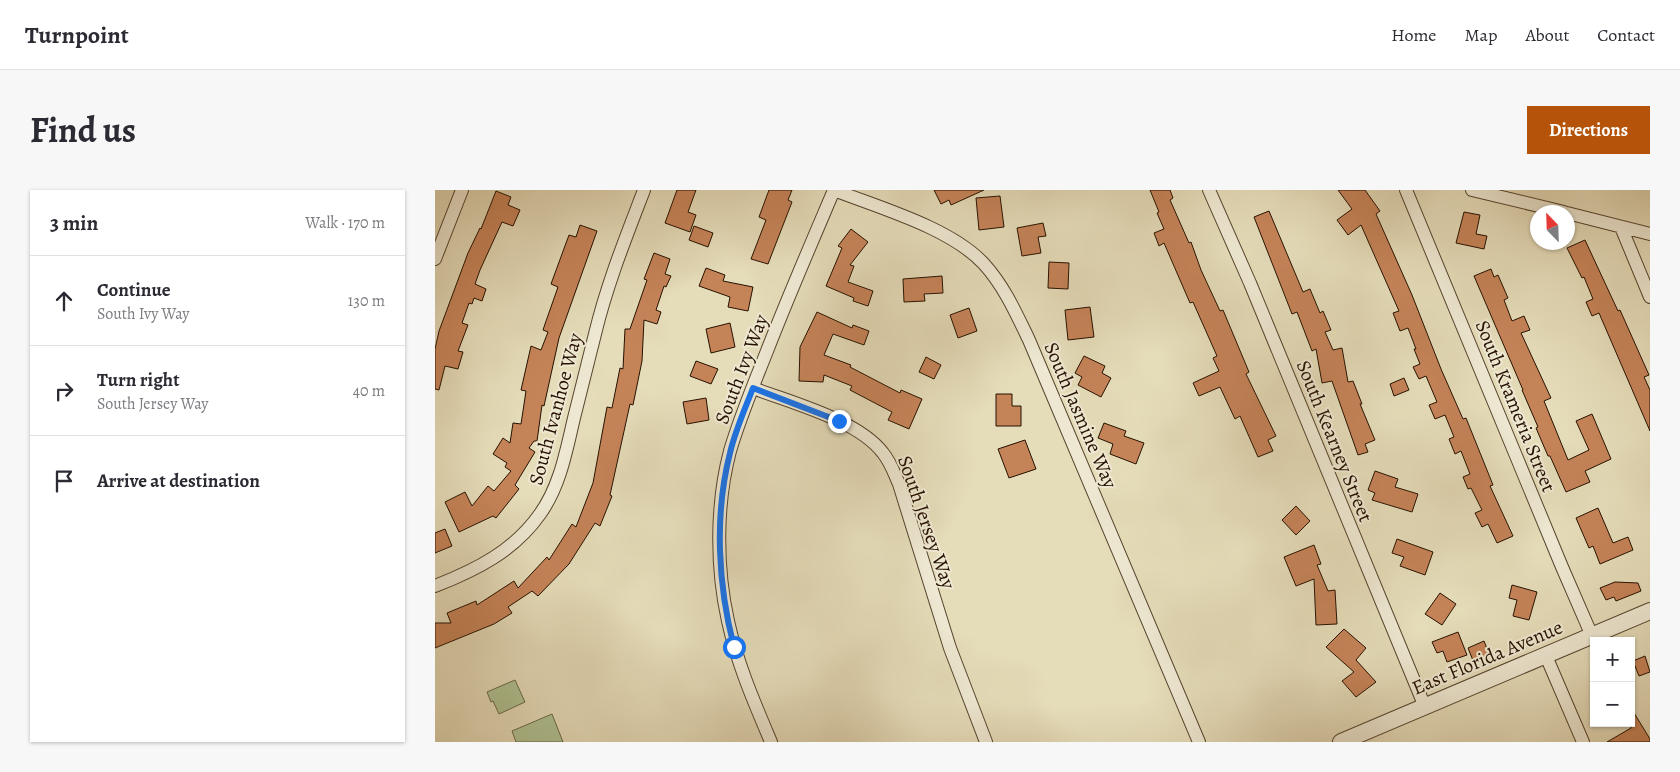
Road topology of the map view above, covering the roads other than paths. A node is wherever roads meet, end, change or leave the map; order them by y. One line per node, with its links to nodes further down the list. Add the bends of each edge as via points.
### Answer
1 (461, 190): 11 (street)
2 (644, 190): 14 (street, South Ivanhoe Way, via 611,278 563,464 549,500 525,532 503,551 473,570)
3 (834, 190): 13 (street, South Ivy Way); 22 (street, South Jasmine Way, via 955,240 982,262 1001,286 1029,340)
4 (1209, 190): 18 (street, South Kearney Street)
5 (1406, 190): 16 (street, South Krameria Street)
6 (1471, 190): 7 (street)
7 (1534, 205)
8 (1575, 215): 9 (street)
9 (1621, 226): 10 (street); 12 (street)
10 (1650, 234)
11 (435, 259)
12 (1650, 297)
13 (753, 388): 20 (street, South Ivy Way, via 738,426 725,477 721,554 730,631 744,678); 21 (street, South Jersey Way, via 860,432 890,463 950,648)
14 (435, 586)
15 (1650, 611): 16 (street, East Florida Avenue)
16 (1592, 636): 17 (street, East Florida Avenue)
17 (1546, 656): 18 (street, East Florida Avenue); 19 (street)
18 (1425, 707): 23 (street, East Florida Avenue)
19 (1579, 741)
20 (771, 742)
21 (986, 742)
22 (1199, 742)
23 (1341, 742)

